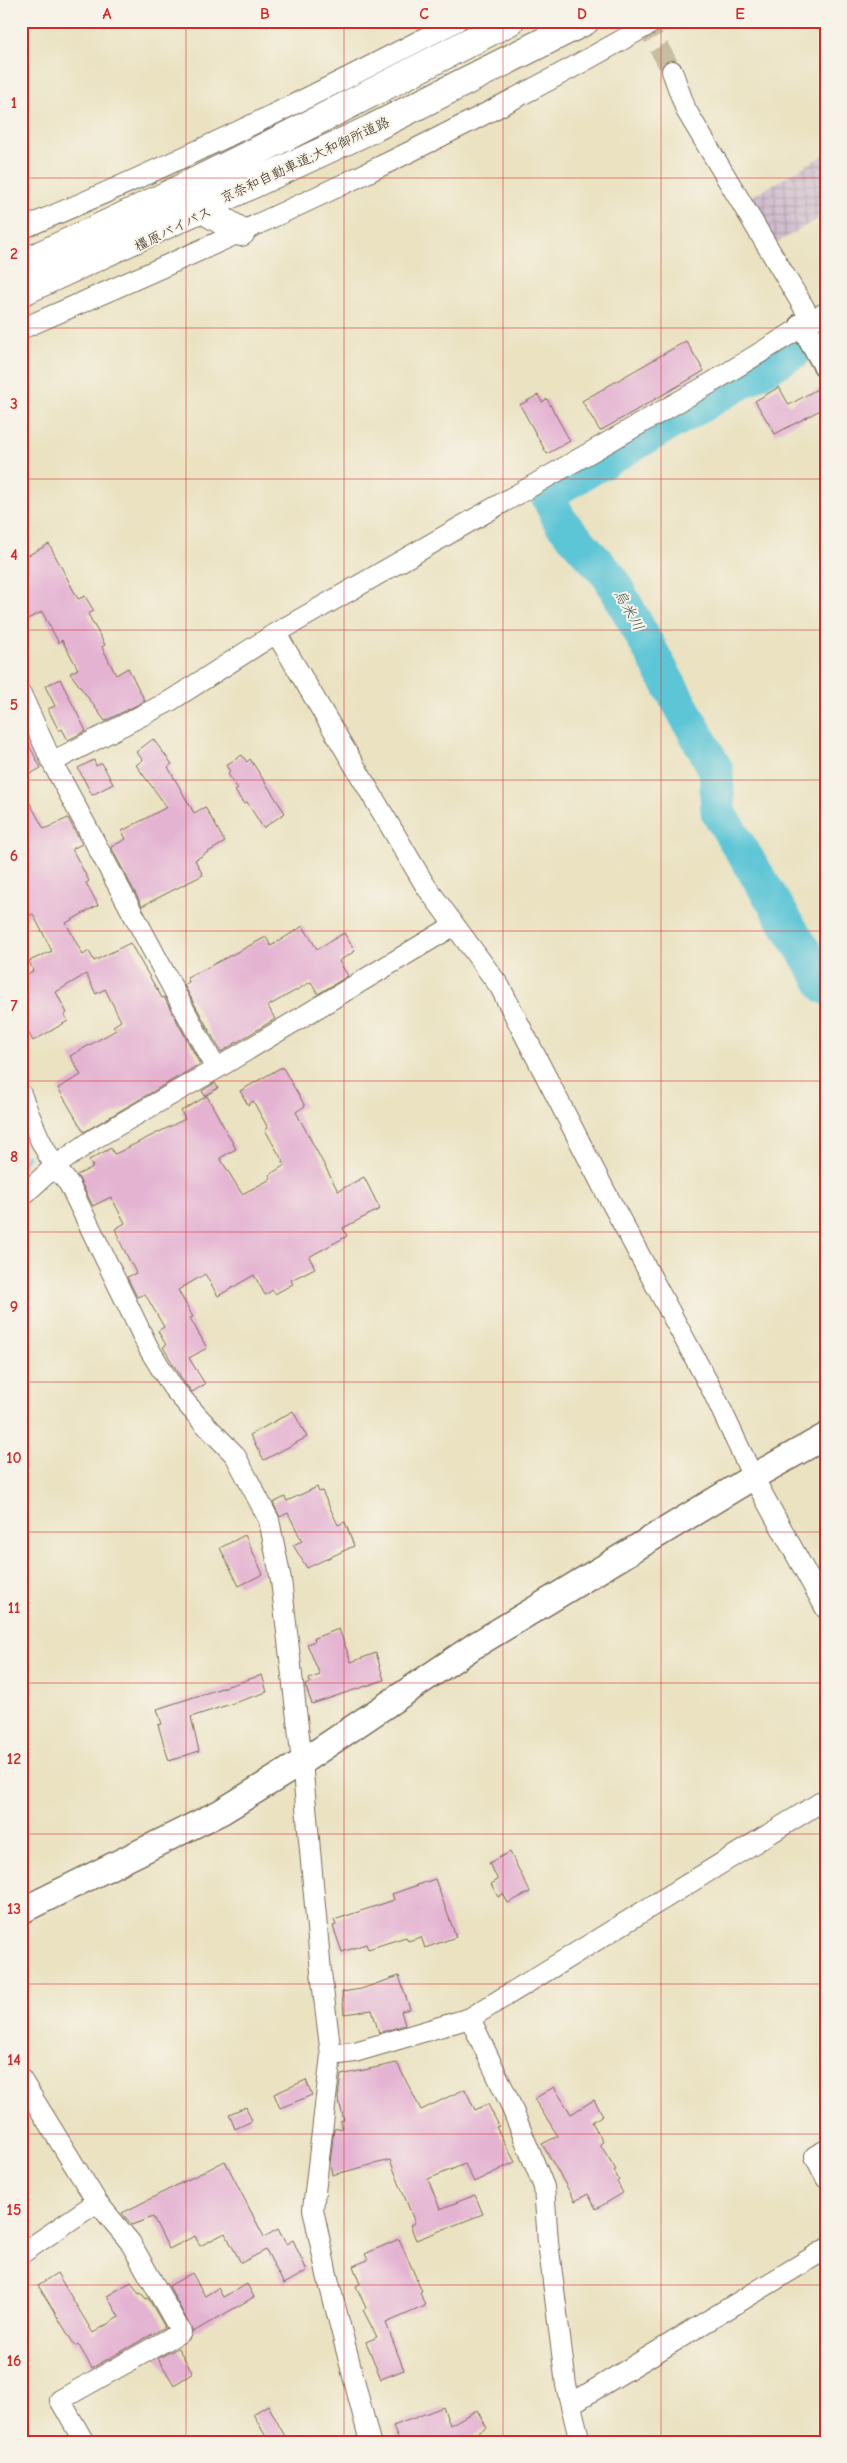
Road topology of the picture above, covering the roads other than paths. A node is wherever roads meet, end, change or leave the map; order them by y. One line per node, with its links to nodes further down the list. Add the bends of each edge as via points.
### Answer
1 (457, 21): 9 (street, via 245,128)
2 (494, 21): 11 (highway, via 349,97)
3 (510, 21): 12 (highway, 京奈和自動車道;大和御所道路, via 358,100)
4 (585, 21): 13 (highway, 京奈和自動車道;大和御所道路, via 372,129)
5 (592, 21): 8 (highway, 橿原バイパス)
6 (655, 21): 10 (street, via 460,126)
7 (672, 71): 15 (street, via 686,110)
8 (208, 212): 10 (highway); 14 (highway, 橿原バイパス)
9 (21, 229)
10 (241, 232): 16 (street)
11 (21, 255)
12 (21, 264)
13 (21, 292)
14 (21, 299)
15 (814, 319): 17 (street); 18 (street, via 711,383)
16 (21, 328)
17 (826, 365)
18 (276, 633): 20 (street, via 170,701); 21 (street, via 425,885)
19 (21, 694): 20 (street)
20 (52, 762): 22 (street)
21 (453, 926): 22 (street); 27 (street, via 500,987 713,1392)
22 (216, 1069): 24 (street, via 94,1139)
23 (21, 1094): 24 (street, via 38,1139)
24 (54, 1167): 25 (street); 29 (street, via 69,1184 149,1349 173,1388 235,1455 268,1520 281,1580)
25 (21, 1197)
26 (826, 1436): 27 (street)
27 (753, 1477): 28 (street); 29 (street, via 474,1646)
28 (826, 1609)
29 (302, 1762): 31 (street, via 220,1812); 33 (street, via 320,1972)
30 (826, 1799): 32 (street)
31 (21, 1911)
32 (470, 2018): 33 (street, via 355,2052); 40 (street, via 544,2187 549,2251)
33 (331, 2055): 42 (street, via 313,2208)
34 (21, 2079): 37 (street)
35 (826, 2150): 36 (street, via 815,2156)
36 (826, 2178)
37 (97, 2202): 39 (street); 41 (street, via 130,2242 181,2332 60,2400)
38 (826, 2249): 40 (street)
39 (21, 2254)
40 (570, 2404): 43 (street)
41 (84, 2442)
42 (370, 2442)
43 (580, 2442)

